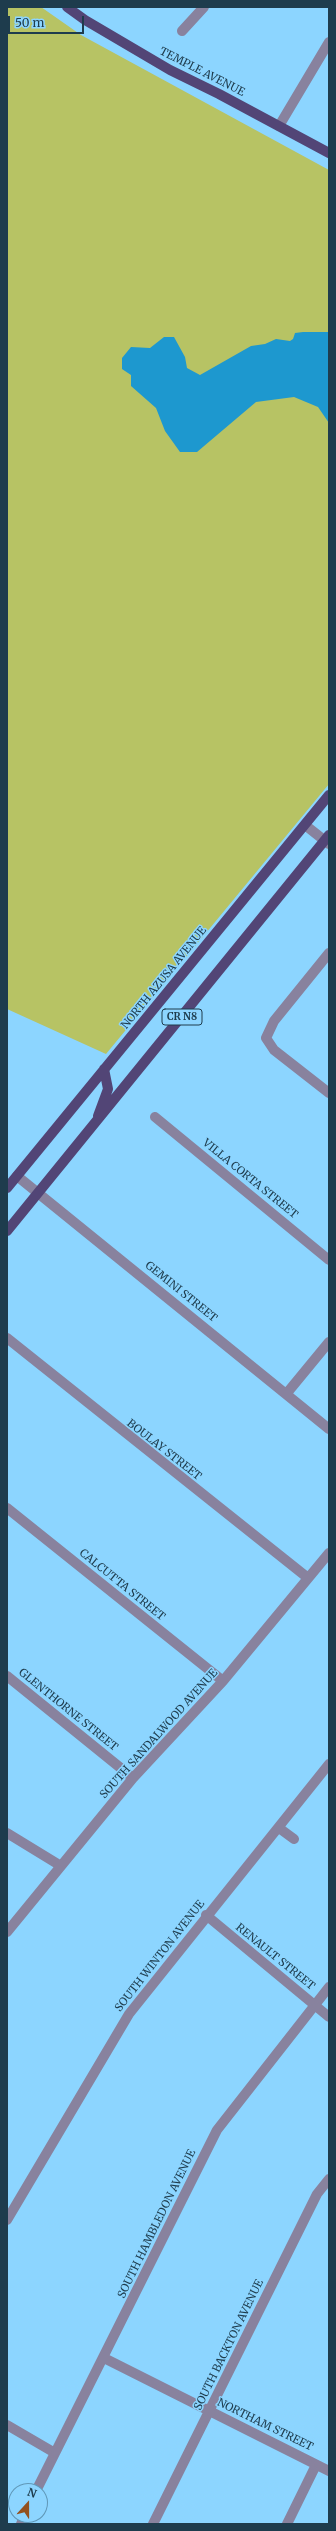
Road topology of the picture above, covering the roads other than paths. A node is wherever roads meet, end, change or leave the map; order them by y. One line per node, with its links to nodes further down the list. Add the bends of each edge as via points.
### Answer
1 (67, 7): 5 (main road, TEMPLE AVENUE, via 170,70)
2 (204, 7): 3 (street)
3 (182, 31)
4 (329, 42): 5 (street)
5 (279, 126): 6 (main road, TEMPLE AVENUE)
6 (329, 153)
7 (329, 795): 8 (main road, NORTH AZUSA AVENUE / CR N8)
8 (305, 825): 9 (street); 11 (main road, NORTH AZUSA AVENUE / CR N8)
9 (328, 840): 14 (main road, CR N8)
10 (329, 953): 12 (street, via 274,1021 266,1038 274,1050)
11 (104, 1069): 14 (main road, via 108,1089); 15 (main road, NORTH AZUSA AVENUE / CR N8)
12 (329, 1093)
13 (155, 1117): 19 (street, VILLA CORTA STREET)
14 (95, 1124): 17 (main road, CR N8)
15 (17, 1176): 16 (main road, CR N8); 17 (street, GEMINI STREET)
16 (7, 1188)
17 (39, 1194): 18 (main road, CR N8); 22 (street, GEMINI STREET)
18 (7, 1231)
19 (329, 1260)
20 (7, 1338): 26 (street, BOULAY STREET)
21 (329, 1342): 22 (street)
22 (287, 1393): 23 (street, GEMINI STREET)
23 (329, 1428)
24 (7, 1508): 28 (street, CALCUTTA STREET)
25 (329, 1553): 26 (street, SOUTH SANDALWOOD AVENUE)
26 (308, 1578): 28 (street, SOUTH SANDALWOOD AVENUE)
27 (7, 1676): 30 (street, GLENTHORNE STREET)
28 (223, 1680): 30 (street, SOUTH SANDALWOOD AVENUE)
29 (329, 1764): 31 (street, SOUTH WINTON AVENUE)
30 (133, 1778): 34 (street, SOUTH SANDALWOOD AVENUE)
31 (279, 1828): 33 (street); 35 (street, SOUTH WINTON AVENUE)
32 (7, 1833): 34 (street)
33 (294, 1839)
34 (61, 1866): 36 (street, SOUTH SANDALWOOD AVENUE)
35 (206, 1915): 38 (street, RENAULT STREET); 41 (street, SOUTH WINTON AVENUE, via 129,2014)
36 (7, 1932)
37 (329, 1987): 38 (street, SOUTH HAMBLEDON AVENUE)
38 (314, 2004): 39 (street, RENAULT STREET); 42 (street, SOUTH HAMBLEDON AVENUE, via 217,2130)
39 (329, 2017)
40 (329, 2178): 43 (street, SOUTH BACKTON AVENUE, via 317,2194)
41 (7, 2220)
42 (104, 2358): 43 (street, NORTHAM STREET); 45 (street, SOUTH HAMBLEDON AVENUE)
43 (210, 2412): 46 (street, NORTHAM STREET); 49 (street, SOUTH BACKTON AVENUE)
44 (7, 2426): 45 (street)
45 (55, 2453): 48 (street, SOUTH HAMBLEDON AVENUE)
46 (316, 2464): 47 (street, NORTHAM STREET); 50 (street)
47 (329, 2471)
48 (40, 2483)
49 (153, 2524)
50 (287, 2524)

